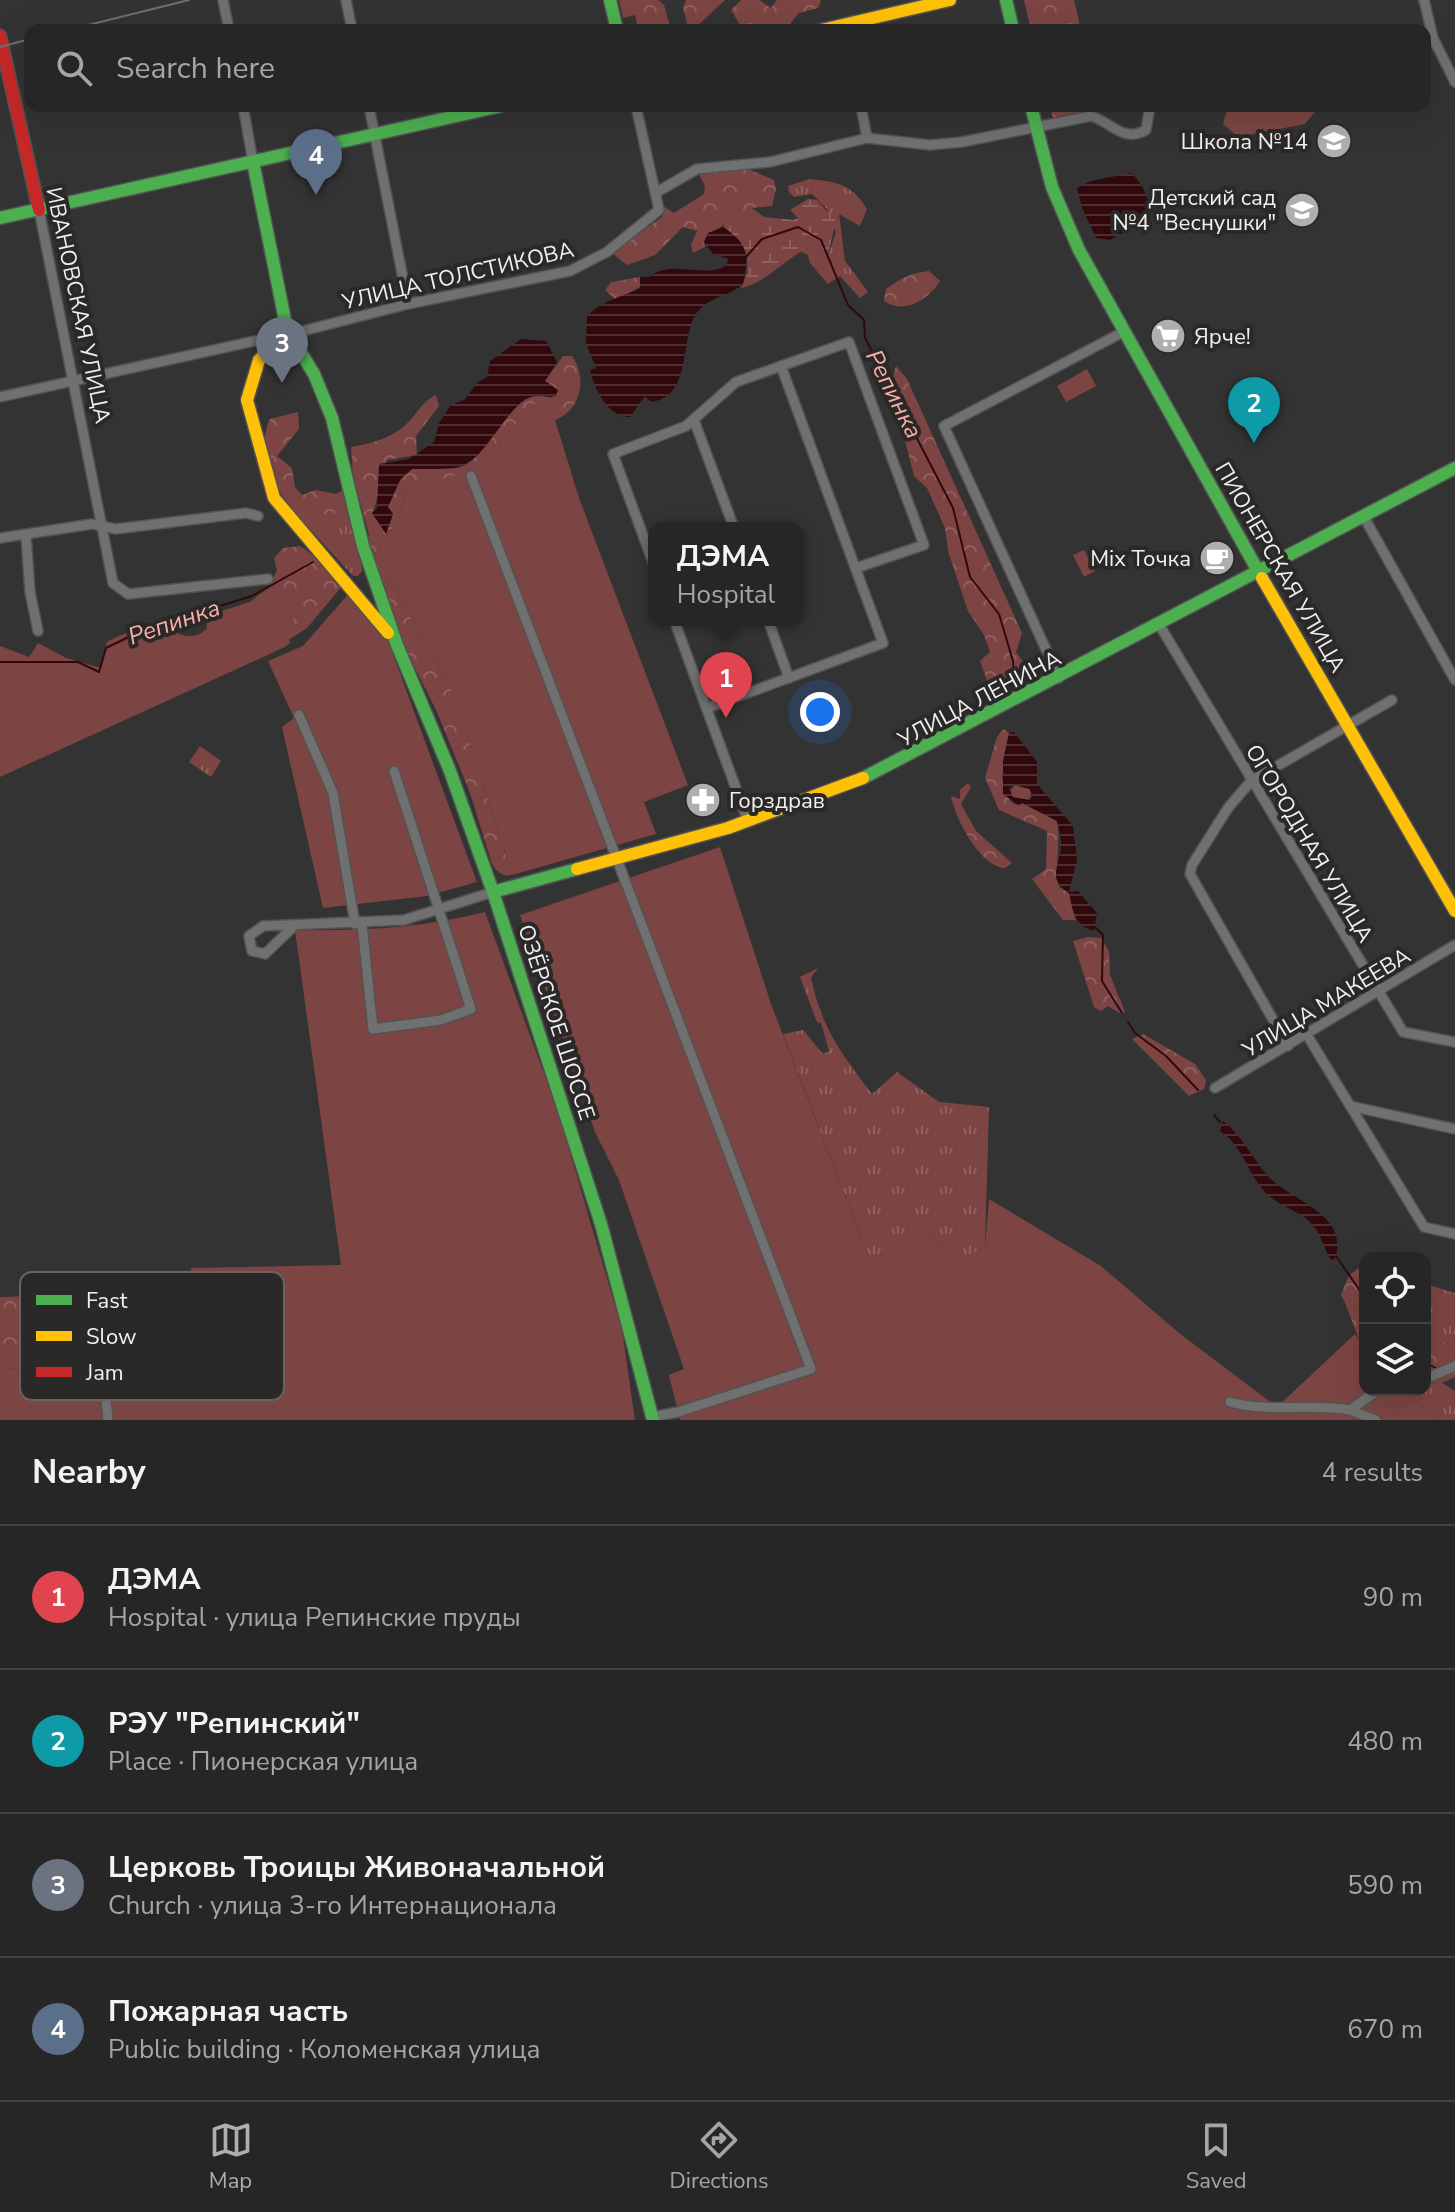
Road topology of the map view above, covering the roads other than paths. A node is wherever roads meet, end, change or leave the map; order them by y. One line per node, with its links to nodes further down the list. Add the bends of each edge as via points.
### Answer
1 (223, 0): 7 (street)
2 (346, 0): 8 (street)
3 (610, 0): 9 (main road)
4 (950, 0): 10 (main road)
5 (1006, 0): 11 (main road)
6 (1424, 0): 12 (street)
7 (228, 24)
8 (351, 24)
9 (616, 24)
10 (856, 24)
11 (1012, 24)
12 (1427, 24)
13 (1, 41): 28 (main road, ИВАНОВСКАЯ УЛИЦА)
14 (1431, 42): 15 (street)
15 (1455, 82)
16 (244, 112): 26 (street)
17 (370, 112): 24 (street)
18 (474, 112): 24 (main road)
19 (637, 112): 27 (street)
20 (862, 112): 25 (street)
21 (1032, 112): 23 (main road, ПИОНЕРСКАЯ УЛИЦА)
22 (1149, 112): 23 (street, via 1141,133 1121,133 1091,116)
23 (1035, 125): 25 (street, via 930,145); 31 (main road, ПИОНЕРСКАЯ УЛИЦА, via 1062,214)
24 (375, 134): 26 (main road); 30 (street)
25 (867, 138): 27 (street, via 770,162 697,169)
26 (253, 162): 28 (main road); 32 (main road)
27 (657, 192): 30 (street, УЛИЦА ТОЛСТИКОВА, via 655,216 586,264)
28 (39, 210): 29 (main road); 34 (street, ИВАНОВСКАЯ УЛИЦА)
29 (0, 218)
30 (408, 304): 32 (street, УЛИЦА ТОЛСТИКОВА)
31 (1125, 331): 47 (main road, ПИОНЕРСКАЯ УЛИЦА); 55 (street, via 944,426)
32 (285, 333): 34 (street, УЛИЦА ТОЛСТИКОВА); 53 (main road, via 314,374 332,418 363,546); 53 (main road, via 254,369 247,400 274,498)
33 (781, 366): 36 (street, via 736,382); 46 (street); 46 (street, via 849,342 884,432 924,545)
34 (75, 381): 35 (street, УЛИЦА ТОЛСТИКОВА); 42 (street, ИВАНОВСКАЯ УЛИЦА)
35 (0, 397)
36 (694, 420): 41 (street); 45 (street, via 613,454)
37 (1455, 468): 40 (main road, УЛИЦА ЛЕНИНА)
38 (471, 476): 64 (street)
39 (258, 516): 42 (street, via 246,513 116,529)
40 (1364, 517): 47 (main road, УЛИЦА ЛЕНИНА); 56 (street)
41 (732, 522)
42 (103, 525): 43 (street); 48 (street, ИВАНОВСКАЯ УЛИЦА, via 113,583 128,594)
43 (26, 536): 44 (street); 52 (street)
44 (0, 538)
45 (648, 549)
46 (856, 568): 54 (street, via 883,643)
47 (1259, 573): 51 (main road, УЛИЦА ЛЕНИНА); 60 (main road, ПИОНЕРСКАЯ УЛИЦА)
48 (268, 579)
49 (676, 626): 58 (street)
50 (770, 626): 54 (street)
51 (1160, 626): 55 (main road, УЛИЦА ЛЕНИНА); 62 (street, ОГОРОДНАЯ УЛИЦА)
52 (38, 631)
53 (397, 645): 65 (main road, ОЗЁРСКОЕ ШОССЕ)
54 (789, 678): 58 (street)
55 (1059, 678): 63 (main road, УЛИЦА ЛЕНИНА, via 876,773)
56 (1455, 680)
57 (1392, 700): 60 (street)
58 (707, 708): 63 (street)
59 (299, 715): 68 (street, via 333,793)
60 (1349, 725): 62 (street); 67 (main road, ПИОНЕРСКАЯ УЛИЦА)
61 (394, 771): 66 (street)
62 (1251, 781): 71 (street, ОГОРОДНАЯ УЛИЦА); 74 (street, via 1228,808 1190,874)
63 (748, 821): 64 (main road, УЛИЦА ЛЕНИНА)
64 (618, 861): 65 (main road, УЛИЦА ЛЕНИНА); 85 (street, via 811,1369)
65 (493, 892): 66 (street); 85 (main road, ОЗЁРСКОЕ ШОССЕ, via 601,1224)
66 (441, 909): 68 (street, via 404,920); 68 (street, via 471,1009 441,1020 373,1029)
67 (1455, 911)
68 (358, 924): 69 (street)
69 (295, 925): 69 (street, via 255,929 249,936 252,951 265,954 274,949)
70 (1455, 945): 71 (street, УЛИЦА МАКЕЕВА)
71 (1379, 992): 72 (street, УЛИЦА МАКЕЕВА); 73 (street, ОГОРОДНАЯ УЛИЦА, via 1403,1032)
72 (1307, 1035): 74 (street, УЛИЦА МАКЕЕВА); 76 (street)
73 (1455, 1042)
74 (1288, 1046): 75 (street, УЛИЦА МАКЕЕВА)
75 (1215, 1088)
76 (1350, 1106): 77 (street); 78 (street, via 1424,1227)
77 (1455, 1129)
78 (1455, 1234)
79 (1455, 1366): 80 (street)
80 (1431, 1376)
81 (1370, 1396): 84 (street)
82 (106, 1400): 86 (street)
83 (1230, 1402): 84 (street, via 1278,1410)
84 (1350, 1410): 87 (street)
85 (653, 1418)
86 (108, 1420)
87 (1376, 1420)

